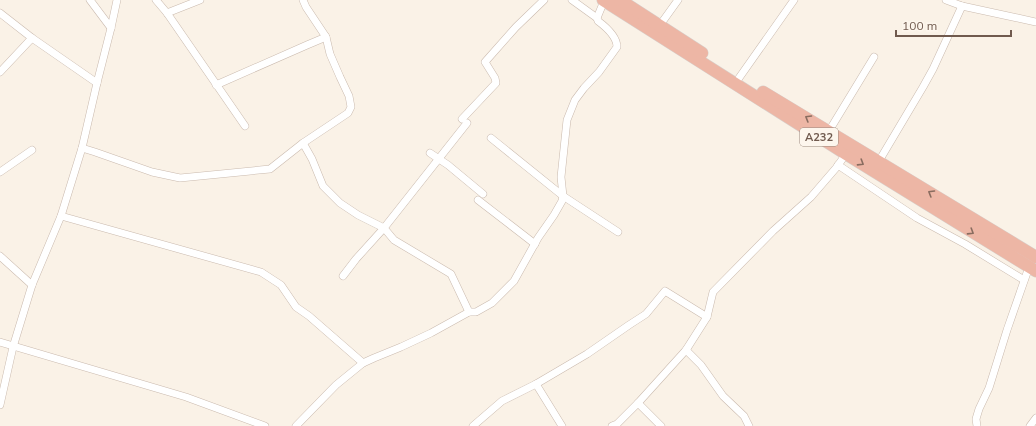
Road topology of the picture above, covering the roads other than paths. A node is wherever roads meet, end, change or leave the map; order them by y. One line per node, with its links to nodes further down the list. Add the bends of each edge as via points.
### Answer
1 (90, 0): 19 (street)
2 (118, 0): 19 (street)
3 (156, 0): 14 (street)
4 (200, 0): 14 (street)
5 (303, 0): 20 (street)
6 (544, 0): 35 (street, via 485,62 496,83 464,121)
7 (572, 0): 16 (street)
8 (604, 0): 16 (street); 34 (highway, A232)
9 (620, 0): 18 (highway, A232)
10 (678, 0): 18 (street)
11 (794, 0): 24 (street)
12 (946, 0): 13 (street)
13 (962, 6): 17 (street); 36 (street, via 933,69)
14 (167, 12): 26 (street)
15 (0, 13): 21 (street)
16 (597, 18): 40 (street, via 615,40 617,47 575,100 567,120 561,177)
17 (1036, 22)
18 (660, 25): 24 (highway, A232)
19 (112, 28): 25 (street)
20 (326, 37): 26 (street); 30 (street, via 330,54 350,96 351,107 348,113)
21 (32, 38): 23 (street); 25 (street)
22 (874, 57): 28 (street)
23 (0, 72)
24 (739, 78): 28 (highway, A232, one-way to 24)
25 (97, 83): 31 (street)
26 (216, 85): 27 (street)
27 (245, 126)
28 (829, 131): 36 (highway, A232)
29 (491, 138): 40 (street)
30 (303, 143): 31 (street, via 270,169 180,178 152,172); 43 (street, via 323,186 340,203)
31 (82, 148): 42 (street)
32 (32, 150): 38 (street)
33 (430, 153): 35 (street)
34 (846, 154): 37 (street); 48 (highway, A232, one-way to 48)
35 (439, 159): 39 (street); 43 (street)
36 (879, 161): 47 (highway, A232, one-way to 36)
37 (838, 165): 50 (street, via 918,218); 53 (street, via 811,197 773,231 713,292)
38 (0, 172)
39 (483, 194)
40 (563, 196): 44 (street); 45 (street)
41 (478, 200): 45 (street)
42 (62, 216): 51 (street); 57 (street, via 261,272 281,285 296,307)
43 (384, 228): 49 (street); 52 (street, via 394,240 451,274)
44 (618, 232)
45 (535, 244): 52 (street, via 514,281 492,303 476,312)
46 (0, 256): 51 (street)
47 (1036, 257)
48 (1032, 269): 50 (street)
49 (343, 276)
50 (1024, 280): 69 (street, via 989,388 976,419)
51 (32, 284): 55 (street)
52 (469, 312): 57 (street, via 431,333)
53 (707, 317): 56 (street); 58 (street, via 665,291 646,314 587,354)
54 (0, 342): 55 (street)
55 (13, 347): 60 (street); 62 (street, via 186,397)
56 (686, 350): 59 (street); 68 (street)
57 (363, 363): 63 (street, via 336,385)
58 (536, 384): 64 (street, via 502,401); 65 (street)
59 (638, 403): 66 (street); 67 (street)
60 (0, 405)
61 (1036, 418): 70 (street)
62 (265, 426)
63 (296, 426)
64 (473, 426)
65 (562, 426)
66 (612, 426)
67 (661, 426)
68 (750, 426)
69 (977, 426)
70 (1030, 426)

